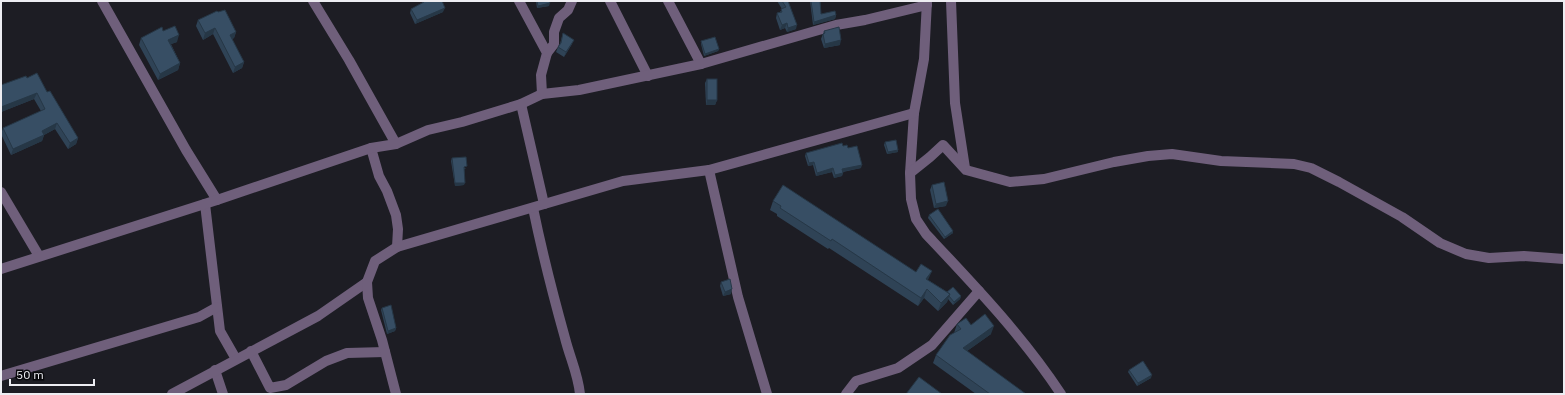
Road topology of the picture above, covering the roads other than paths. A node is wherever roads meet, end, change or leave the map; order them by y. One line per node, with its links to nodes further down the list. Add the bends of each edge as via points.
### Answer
1 (102, 1): 21 (street)
2 (313, 1): 15 (street, via 350,60)
3 (519, 1): 9 (street)
4 (572, 1): 9 (street, via 568,10 559,18 554,32 554,44)
5 (610, 1): 11 (street)
6 (668, 1): 10 (street)
7 (951, 1): 17 (street, via 955,103)
8 (927, 3): 10 (street, via 836,25); 14 (street, via 924,59)
9 (547, 54): 12 (street, via 541,75)
10 (701, 64): 11 (street)
11 (648, 76): 12 (street, via 579,90)
12 (542, 94): 13 (street)
13 (521, 104): 15 (street, via 428,130); 23 (street)
14 (914, 113): 18 (street); 19 (street)
15 (396, 144): 16 (street)
16 (372, 148): 21 (street); 25 (street, via 379,176 388,191 396,216)
17 (965, 168): 19 (street, via 943,145); 27 (street, via 1010,182 1044,179 1114,162 1172,154 1221,161 1294,164 1311,168 1339,182 1402,217 1440,243 1466,254 1489,258 1524,256)
18 (709, 170): 23 (street, via 623,181); 41 (street, via 738,297)
19 (910, 173): 30 (street, via 911,199 916,219 926,234)
20 (1, 192): 26 (street)
21 (217, 200): 22 (street)
22 (205, 204): 26 (street); 31 (street)
23 (544, 204): 24 (street)
24 (533, 208): 25 (street); 40 (street, via 546,268 567,349 578,378)
25 (397, 247): 29 (street, via 375,261)
26 (40, 256): 28 (street)
27 (1564, 259)
28 (1, 270)
29 (367, 282): 32 (street, via 318,316); 33 (street, via 368,298)
30 (979, 291): 42 (street, via 932,344 898,368 856,381); 43 (street, via 1041,363)
31 (217, 307): 34 (street, via 220,331); 36 (street, via 199,317)
32 (251, 351): 33 (street, via 270,388 286,385 326,360 347,353); 34 (street)
33 (385, 352): 39 (street)
34 (236, 359): 35 (street)
35 (215, 370): 37 (street); 38 (street)
36 (1, 376)
37 (172, 394)
38 (223, 394)
39 (396, 394)
40 (580, 394)
41 (766, 394)
42 (846, 394)
43 (1061, 394)

